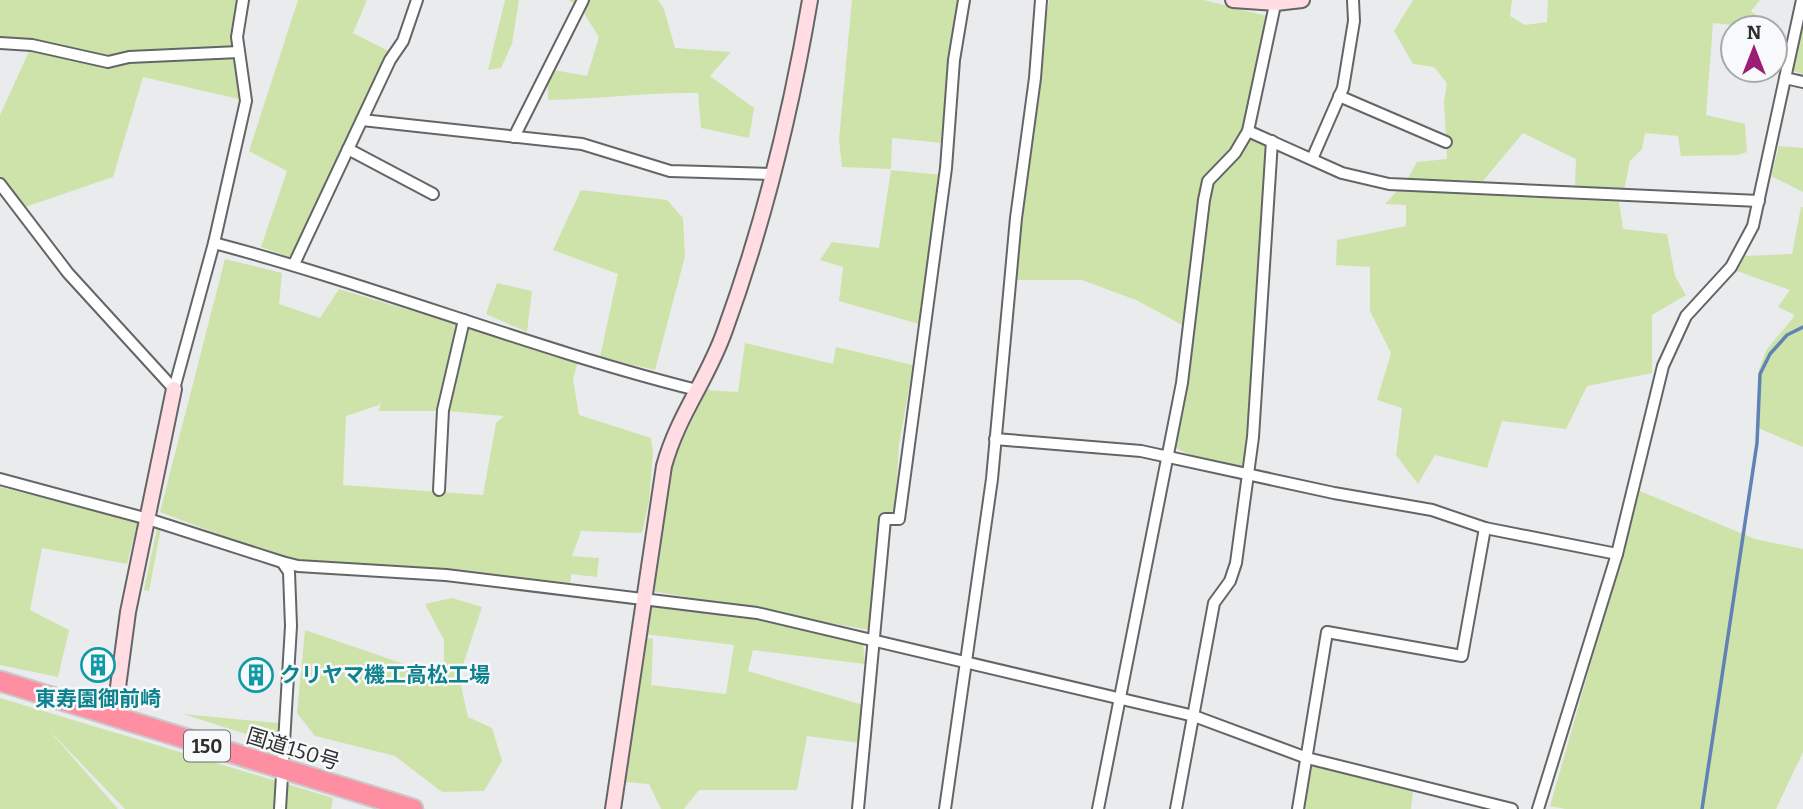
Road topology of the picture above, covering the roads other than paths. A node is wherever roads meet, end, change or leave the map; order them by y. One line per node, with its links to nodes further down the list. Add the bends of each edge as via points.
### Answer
1 (243, 0): 13 (street)
2 (417, 0): 17 (street, via 403,41)
3 (583, 0): 19 (street)
4 (810, 0): 24 (street)
5 (964, 0): 43 (street, via 899,519 885,519)
6 (1041, 0): 33 (street)
7 (1233, 0): 11 (street)
8 (1302, 0): 11 (street)
9 (1353, 0): 16 (street, via 1350,49)
10 (1802, 0): 14 (street)
11 (1276, 1): 18 (street)
12 (0, 43): 13 (street, via 32,45 108,62)
13 (239, 52): 28 (street, via 246,101)
14 (1789, 60)
15 (1784, 84): 27 (street)
16 (1339, 96): 21 (street); 23 (street)
17 (362, 120): 19 (street); 22 (street)
18 (1248, 131): 20 (street); 34 (street, via 1235,153 1208,181 1182,383)
19 (514, 137): 24 (street, via 582,144 670,172)
20 (1272, 141): 23 (street); 35 (street)
21 (1447, 142)
22 (348, 149): 26 (street); 29 (street)
23 (1312, 159): 27 (street, via 1342,173 1390,184)
24 (773, 174): 32 (street, via 726,328)
25 (0, 184): 31 (street, via 68,273)
26 (433, 194)
27 (1759, 201): 40 (street, via 1743,249 1686,316 1672,340)
28 (214, 243): 29 (street); 31 (street)
29 (294, 264): 30 (street)
30 (464, 320): 32 (street, via 600,366); 37 (street, via 443,410)
31 (174, 389): 38 (street)
32 (697, 390): 42 (street, via 678,421 664,466)
33 (995, 439): 34 (street, via 1116,448); 44 (street)
34 (1167, 458): 35 (street); 46 (street)
35 (1248, 474): 39 (street, via 1432,510); 47 (street, via 1236,563 1214,603)
36 (0, 479): 38 (street)
37 (439, 491)
38 (148, 519): 41 (street); 48 (street, via 128,612)
39 (1485, 528): 40 (street); 49 (street, via 1462,656 1327,632)
40 (1617, 554): 60 (street)
41 (282, 562): 42 (street); 50 (street, via 289,572 291,626)
42 (644, 597): 43 (street, via 757,613); 53 (street)
43 (874, 638): 44 (street); 54 (street)
44 (966, 660): 46 (street); 55 (street)
45 (0, 681): 48 (highway, 国道150号 / 150)
46 (1119, 698): 47 (street); 56 (street)
47 (1194, 716): 49 (street); 57 (street)
48 (114, 717): 50 (highway, 国道150号 / 150)
49 (1307, 758): 58 (street); 59 (street)
50 (282, 769): 51 (street); 52 (highway, 国道150号 / 150)
51 (280, 809)
52 (413, 809)
53 (613, 809)
54 (858, 809)
55 (945, 809)
56 (1098, 809)
57 (1176, 809)
58 (1298, 809)
59 (1511, 809)
60 (1538, 809)

